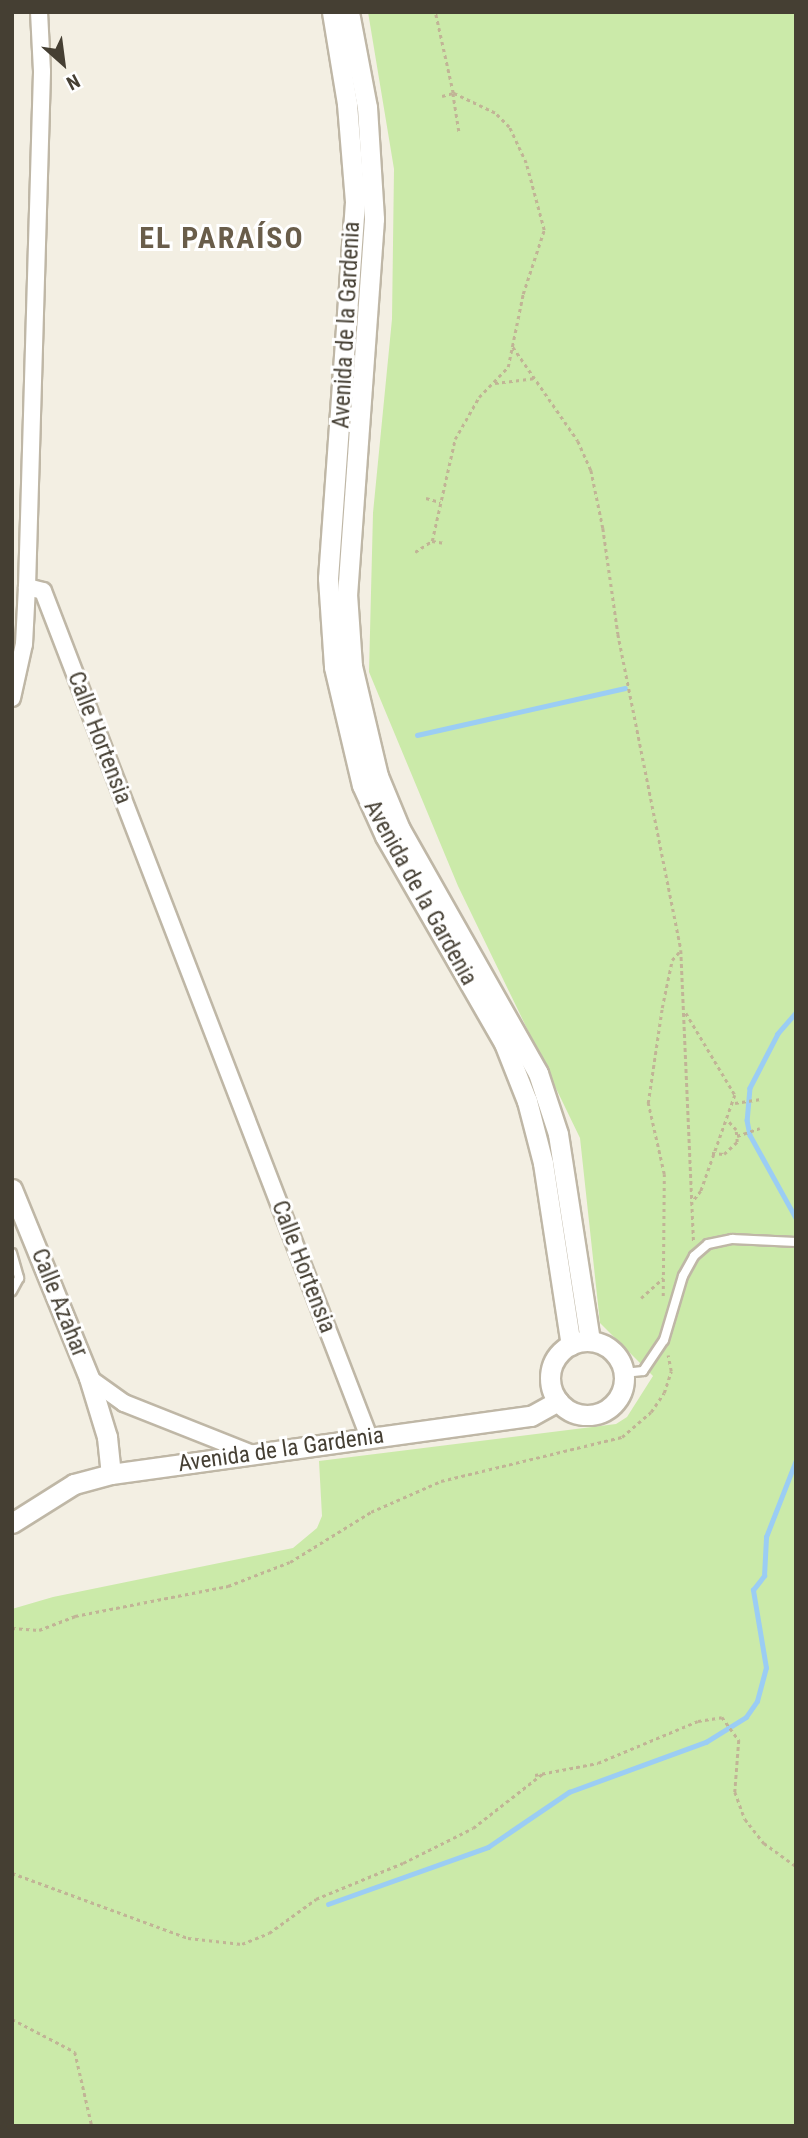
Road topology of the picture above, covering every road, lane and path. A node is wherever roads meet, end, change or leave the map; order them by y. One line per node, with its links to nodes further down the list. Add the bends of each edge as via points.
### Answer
1 (39, 12): 18 (street, via 43,71)
2 (332, 12): 8 (street, Avenida de la Gardenia, via 347,104 355,202)
3 (349, 12): 10 (street, Avenida de la Gardenia, via 367,107 374,219)
4 (435, 12): 5 (path)
5 (453, 93): 6 (path); 7 (path); 9 (path, via 495,113 509,127 539,206 544,230 523,294)
6 (442, 96)
7 (459, 132)
8 (347, 347): 10 (street); 38 (street, Avenida de la Gardenia, via 328,578 334,667 349,741 385,836 504,1043 527,1101)
9 (513, 347): 11 (path); 12 (path, via 508,367)
10 (368, 348): 38 (street, Avenida de la Gardenia, via 347,594 352,666 378,776 400,829 538,1073 558,1134)
11 (536, 378): 12 (path); 20 (path, via 566,420 591,470 618,634)
12 (495, 383): 14 (path, via 465,417 455,439)
13 (426, 499): 14 (path)
14 (441, 503): 15 (path)
15 (432, 541): 16 (path); 17 (path)
16 (445, 543)
17 (415, 552)
18 (27, 587): 19 (street, via 24,644); 42 (street, Calle Hortensia, via 43,592)
19 (12, 698)
20 (681, 950): 21 (path); 33 (path, via 673,960 662,1007 648,1102 664,1174)
21 (686, 1013): 23 (path, via 724,1072); 29 (path)
22 (761, 1099): 23 (path)
23 (737, 1103): 24 (path)
24 (727, 1120): 26 (path); 27 (path)
25 (760, 1128): 26 (path)
26 (739, 1135): 27 (path, via 729,1152)
27 (712, 1153): 29 (path, via 701,1191)
28 (12, 1189): 40 (street, Calle Azahar)
29 (691, 1204): 31 (path, via 691,1234)
30 (794, 1243): 31 (lane, via 732,1239 708,1244)
31 (699, 1252): 37 (lane, via 683,1276 678,1307)
32 (12, 1253): 34 (lane, via 19,1278)
33 (663, 1278): 35 (path); 36 (path)
34 (12, 1291)
35 (641, 1298)
36 (663, 1300)
37 (664, 1340): 39 (lane, via 643,1371); 46 (path, via 671,1371 664,1393 651,1412 622,1437 441,1481 371,1512 290,1562 228,1586 75,1616 39,1630)
38 (580, 1343): 39 (street, via 613,1351); 41 (street, via 552,1367 552,1390)
39 (624, 1373): 41 (street, via 620,1396 601,1412 578,1414)
40 (89, 1378): 43 (street, Calle Azahar, via 124,1403); 44 (street, Calle Azahar, via 107,1437)
41 (558, 1401): 42 (street, Avenida de la Gardenia, via 531,1416)
42 (369, 1437): 43 (street, Avenida de la Gardenia)
43 (250, 1453): 44 (street, Avenida de la Gardenia)
44 (111, 1474): 45 (street, Avenida de la Gardenia, via 74,1484)
45 (12, 1523)
46 (12, 1628)
47 (542, 1774): 48 (path); 49 (path, via 618,1757 711,1717 727,1719 739,1740 735,1792 745,1819 764,1843); 50 (path, via 473,1828 316,1899 270,1933 242,1944 188,1938)
48 (535, 1775)
49 (796, 1866)
50 (12, 1873)
51 (12, 2019): 52 (path, via 75,2052)
52 (92, 2126)

